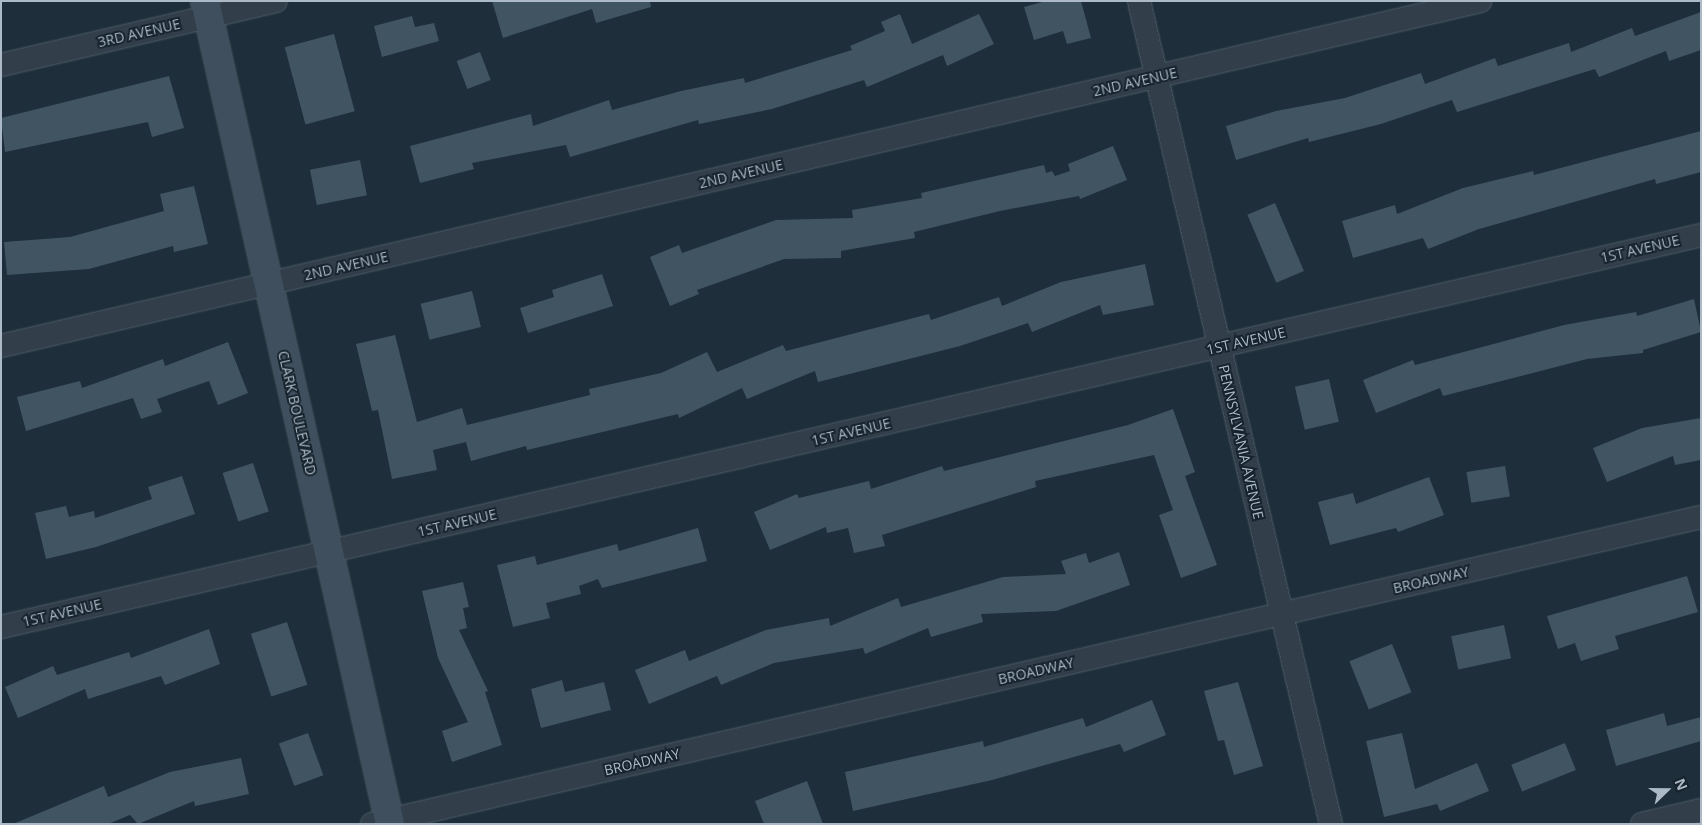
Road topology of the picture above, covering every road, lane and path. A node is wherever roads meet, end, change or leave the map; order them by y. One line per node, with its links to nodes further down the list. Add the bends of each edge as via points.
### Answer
1 (276, 1): 4 (street, 3RD AVENUE)
2 (1139, 1): 6 (street, PENNSYLVANIA AVENUE)
3 (1480, 1): 6 (street, 2ND AVENUE)
4 (206, 9): 5 (street, 3RD AVENUE); 8 (street, CLARK BOULEVARD)
5 (1, 64)
6 (1156, 77): 8 (street, 2ND AVENUE); 10 (street, PENNSYLVANIA AVENUE)
7 (1701, 235): 10 (street, 1ST AVENUE)
8 (268, 284): 9 (street, 2ND AVENUE); 12 (street, CLARK BOULEVARD)
9 (1, 346)
10 (1219, 347): 12 (street, 1ST AVENUE); 13 (street, PENNSYLVANIA AVENUE)
11 (1701, 517): 13 (street, BROADWAY)
12 (329, 552): 14 (street, 1ST AVENUE); 16 (street, CLARK BOULEVARD)
13 (1282, 614): 16 (street, BROADWAY); 17 (street, PENNSYLVANIA AVENUE)
14 (1, 627)
15 (1701, 810): 18 (street)
16 (384, 822)
17 (1331, 824)
18 (1642, 824)

